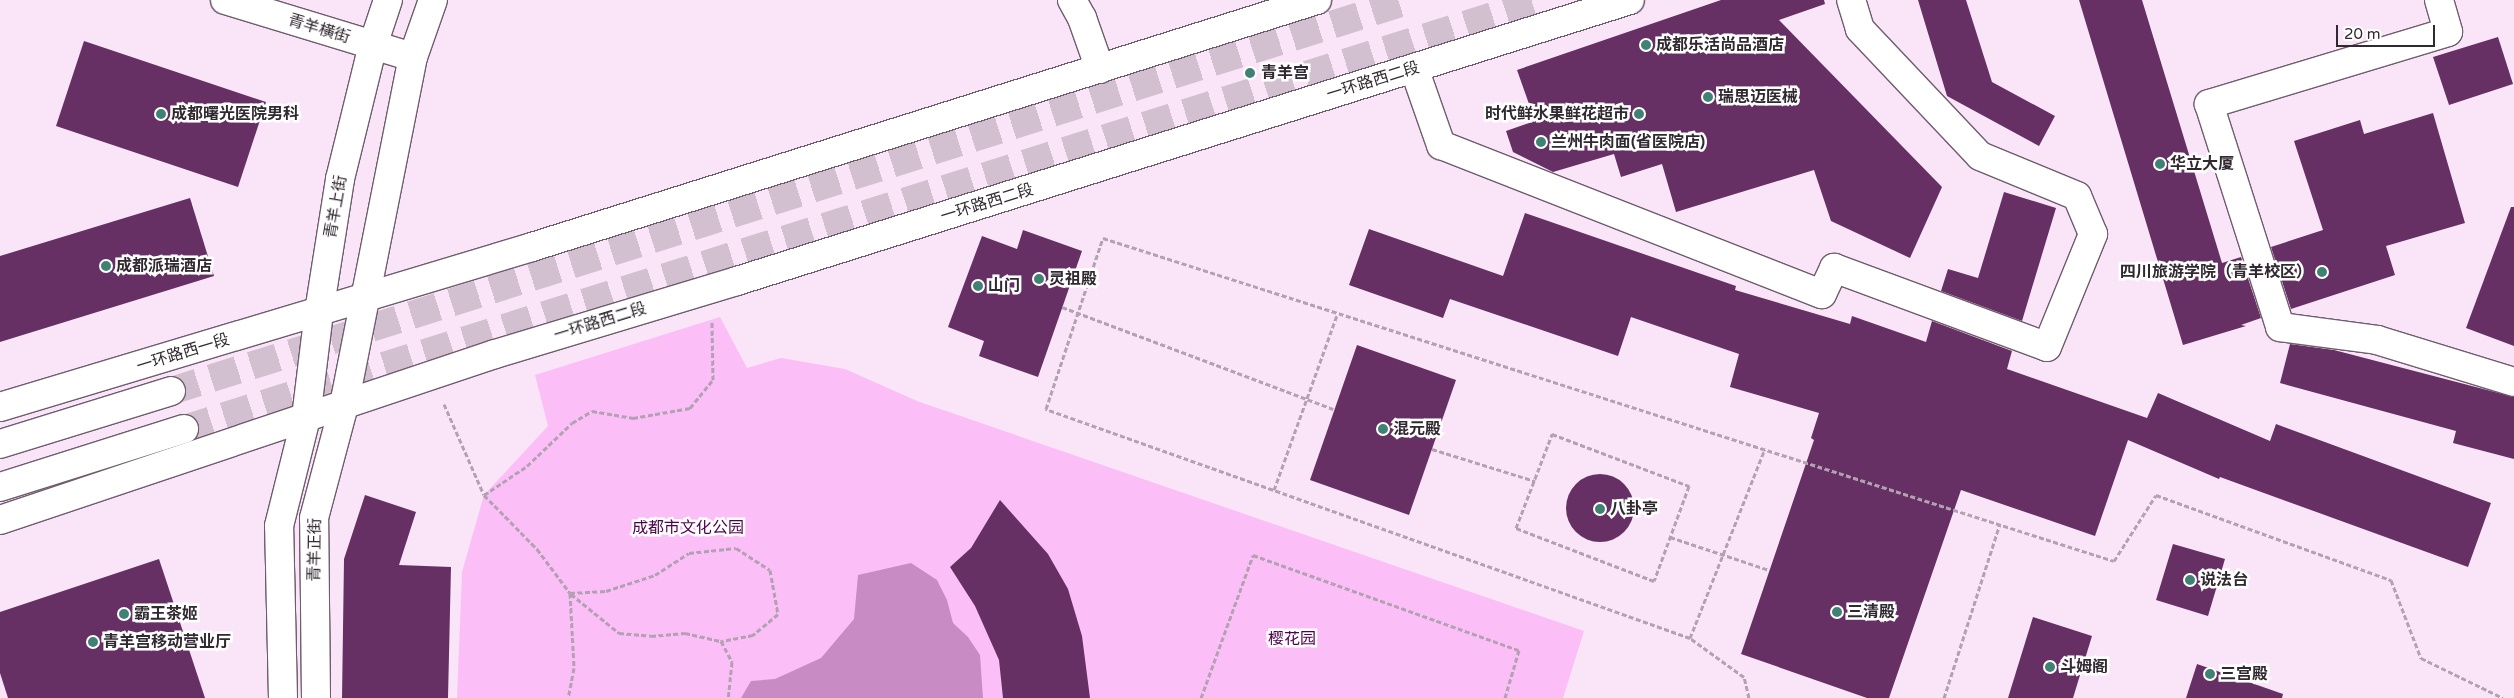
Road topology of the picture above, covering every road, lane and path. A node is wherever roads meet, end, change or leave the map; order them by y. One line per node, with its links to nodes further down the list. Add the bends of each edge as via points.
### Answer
1 (225, 0): 9 (main road, 青羊横街)
2 (388, 0): 9 (main road, 青羊上街)
3 (433, 0): 10 (main road)
4 (1072, 0): 11 (main road)
5 (1317, 0): 11 (main road)
6 (1630, 0): 12 (main road, 一环路西二段)
7 (1851, 0): 12 (main road, via 1860,29 1980,156 2077,196 2093,234 2046,347 1834,268 1822,294 1441,145)
8 (2439, 0): 20 (main road, via 2448,32 2209,104 2280,327 2377,340)
9 (373, 46): 10 (main road, 青羊横街); 16 (main road, 青羊上街, via 340,179)
10 (413, 58): 14 (main road)
11 (1100, 68): 14 (main road)
12 (1414, 68): 13 (main road, 一环路西二段)
13 (711, 289): 19 (main road, 一环路西二段); 34 (path, via 713,380 690,408 633,418 592,411 572,423 527,466)
14 (366, 298): 16 (main road, 一环路西一段); 23 (main road)
15 (1062, 307): 17 (path)
16 (318, 312): 24 (main road, 一环路西一段); 26 (main road, 青羊上街)
17 (1078, 313): 18 (path, via 1103,238); 22 (path); 33 (path, via 1046,409)
18 (1337, 316): 22 (path); 30 (path)
19 (431, 376): 23 (main road, 一环路西二段); 34 (path)
20 (2514, 382)
21 (171, 391): 28 (main road)
22 (1306, 400): 25 (path); 33 (path)
23 (344, 405): 26 (main road); 44 (main road, 青羊正街, via 314,518)
24 (0, 407)
25 (1334, 409)
26 (306, 418): 35 (main road); 43 (main road, 青羊正街, via 279,526)
27 (184, 429): 32 (main road)
28 (0, 444)
29 (1432, 449): 31 (path)
30 (1765, 449): 36 (path); 38 (path)
31 (1534, 480): 37 (path, via 1516,528 1654,580); 37 (path, via 1552,434 1689,486)
32 (0, 487)
33 (1274, 490): 41 (path)
34 (484, 495): 40 (path, via 537,549)
35 (0, 520)
36 (2000, 524): 50 (path); 51 (path, via 2114,561 2156,495 2391,580 2421,658)
37 (1670, 537): 38 (path)
38 (1724, 552): 39 (path); 41 (path)
39 (1769, 570)
40 (570, 593): 42 (path, via 619,633 651,636 685,633); 42 (path, via 606,592 655,575 689,552 736,548 770,570 778,614 753,635); 45 (path, via 574,668)
41 (1690, 638): 49 (path, via 1744,677)
42 (721, 641): 46 (path, via 732,662)
43 (283, 698)
44 (316, 698)
45 (568, 698)
46 (728, 698)
47 (1201, 698): 48 (path, via 1253,555 1520,650)
48 (1505, 698)
49 (1749, 698)
50 (1944, 698)
51 (2503, 698)

